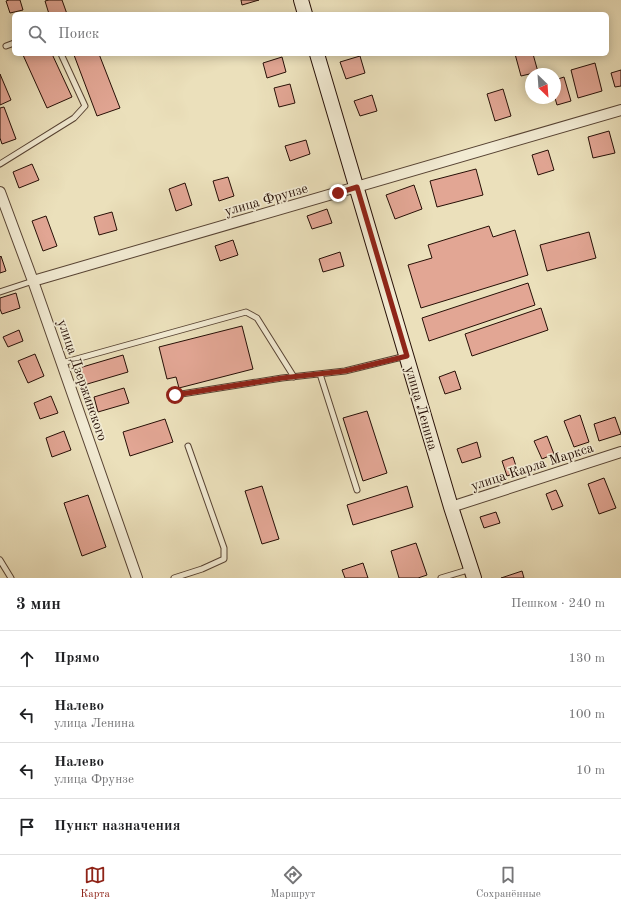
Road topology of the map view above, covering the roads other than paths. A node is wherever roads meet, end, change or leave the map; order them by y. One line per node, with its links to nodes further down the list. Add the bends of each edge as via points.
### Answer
1 (301, 0): 2 (main road)
2 (304, 12)
3 (12, 44): 4 (lane)
4 (6, 46)
5 (62, 56): 8 (lane, via 85,106 74,118)
6 (318, 56): 9 (main road, улица Ленина)
7 (621, 110): 9 (street, улица Фрунзе)
8 (0, 164)
9 (357, 187): 11 (street, улица Фрунзе); 13 (main road, улица Ленина)
10 (0, 192): 11 (street, улица Дзержинского)
11 (33, 281): 12 (lane); 14 (street, улица Дзержинского)
12 (0, 292)
13 (407, 356): 15 (lane, via 345,371); 21 (main road, улица Ленина)
14 (62, 363): 16 (lane, via 246,312 256,318); 25 (street, улица Дзержинского)
15 (320, 374): 16 (lane); 20 (lane)
16 (294, 377): 17 (lane)
17 (175, 395)
18 (188, 446): 26 (lane, via 224,548 224,559)
19 (621, 452): 21 (street, улица Карла Маркса)
20 (357, 490)
21 (451, 507): 23 (main road, улица Ленина)
22 (0, 560): 24 (lane)
23 (472, 573): 27 (lane)
24 (11, 578)
25 (137, 578)
26 (174, 578)
27 (441, 578)

